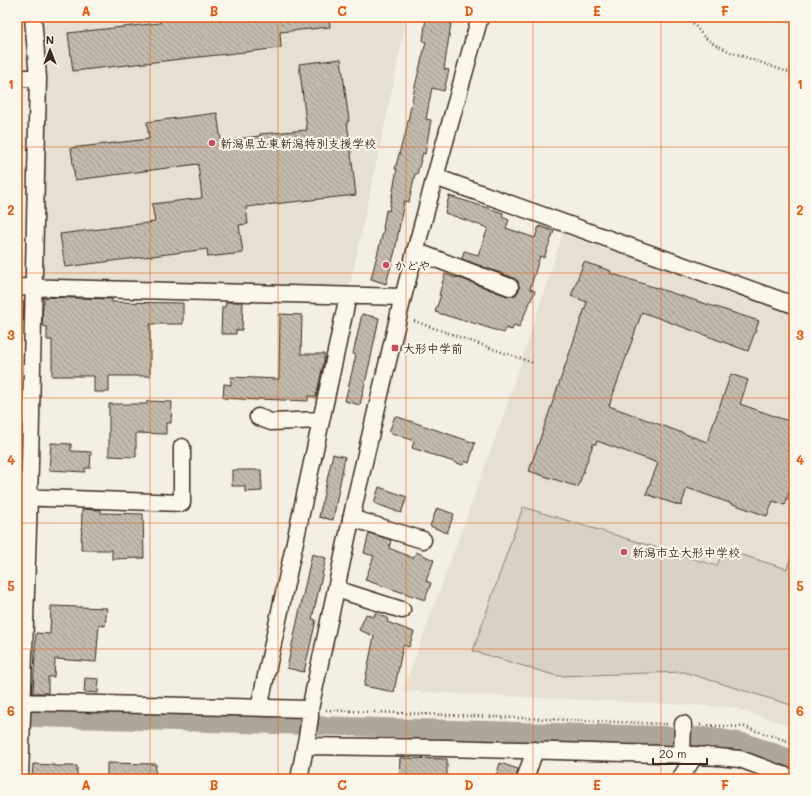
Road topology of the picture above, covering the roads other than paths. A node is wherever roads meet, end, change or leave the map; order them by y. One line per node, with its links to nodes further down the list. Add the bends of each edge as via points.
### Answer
1 (33, 17): 4 (street)
2 (480, 17): 5 (street)
3 (17, 78): 4 (street)
4 (38, 78): 8 (street)
5 (435, 177): 6 (street); 12 (street)
6 (415, 252): 9 (street); 11 (street)
7 (17, 287): 8 (street)
8 (33, 288): 10 (street); 16 (street)
9 (510, 288)
10 (348, 296): 11 (street); 14 (street)
11 (403, 297): 17 (street)
12 (794, 305)
13 (258, 417): 14 (street, via 271,422)
14 (321, 420): 21 (street)
15 (182, 447): 16 (street, via 182,503)
16 (23, 497): 22 (street)
17 (351, 518): 18 (street); 19 (street)
18 (423, 540)
19 (336, 589): 20 (street); 23 (street)
20 (402, 610)
21 (260, 699)
22 (20, 703): 23 (street); 28 (street)
23 (310, 713): 25 (street)
24 (683, 724): 27 (street)
25 (306, 741): 26 (street); 29 (street)
26 (535, 750): 27 (street); 30 (street)
27 (689, 755): 31 (street); 32 (street, via 740,759)
28 (20, 779)
29 (299, 779)
30 (525, 779)
31 (680, 779)
32 (794, 779)

